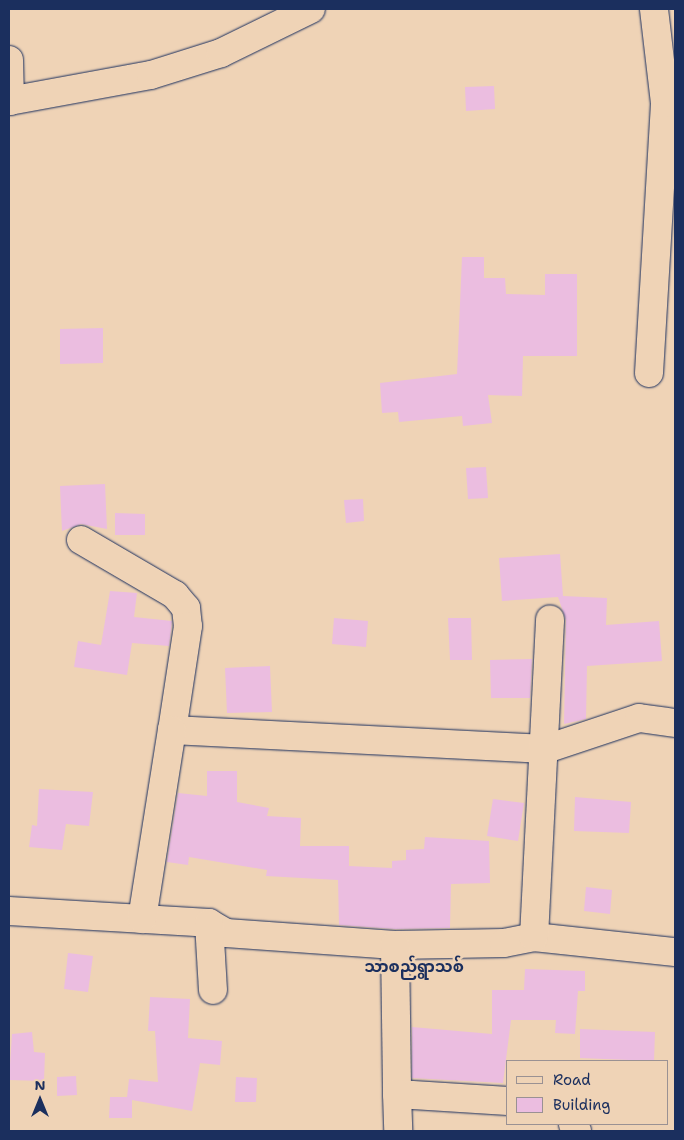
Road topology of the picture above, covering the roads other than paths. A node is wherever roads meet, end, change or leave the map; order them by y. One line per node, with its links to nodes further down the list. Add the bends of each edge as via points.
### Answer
1 (311, 9): 4 (street, via 222,53 168,70)
2 (654, 9): 5 (street, via 665,103)
3 (9, 60): 4 (street)
4 (9, 101)
5 (649, 373)
6 (81, 540): 9 (street, via 175,595 186,608 188,626)
7 (550, 619): 10 (street)
8 (675, 723): 10 (street, via 639,718)
9 (172, 730): 10 (street); 12 (street)
10 (546, 749): 14 (street)
11 (9, 911): 12 (street)
12 (142, 919): 13 (street)
13 (209, 923): 15 (street, via 226,933); 17 (street)
14 (534, 937): 15 (street, via 504,943); 16 (street)
15 (395, 945): 18 (street)
16 (675, 952)
17 (213, 990)
18 (397, 1094): 19 (street); 20 (street)
19 (507, 1102)
20 (398, 1131)

